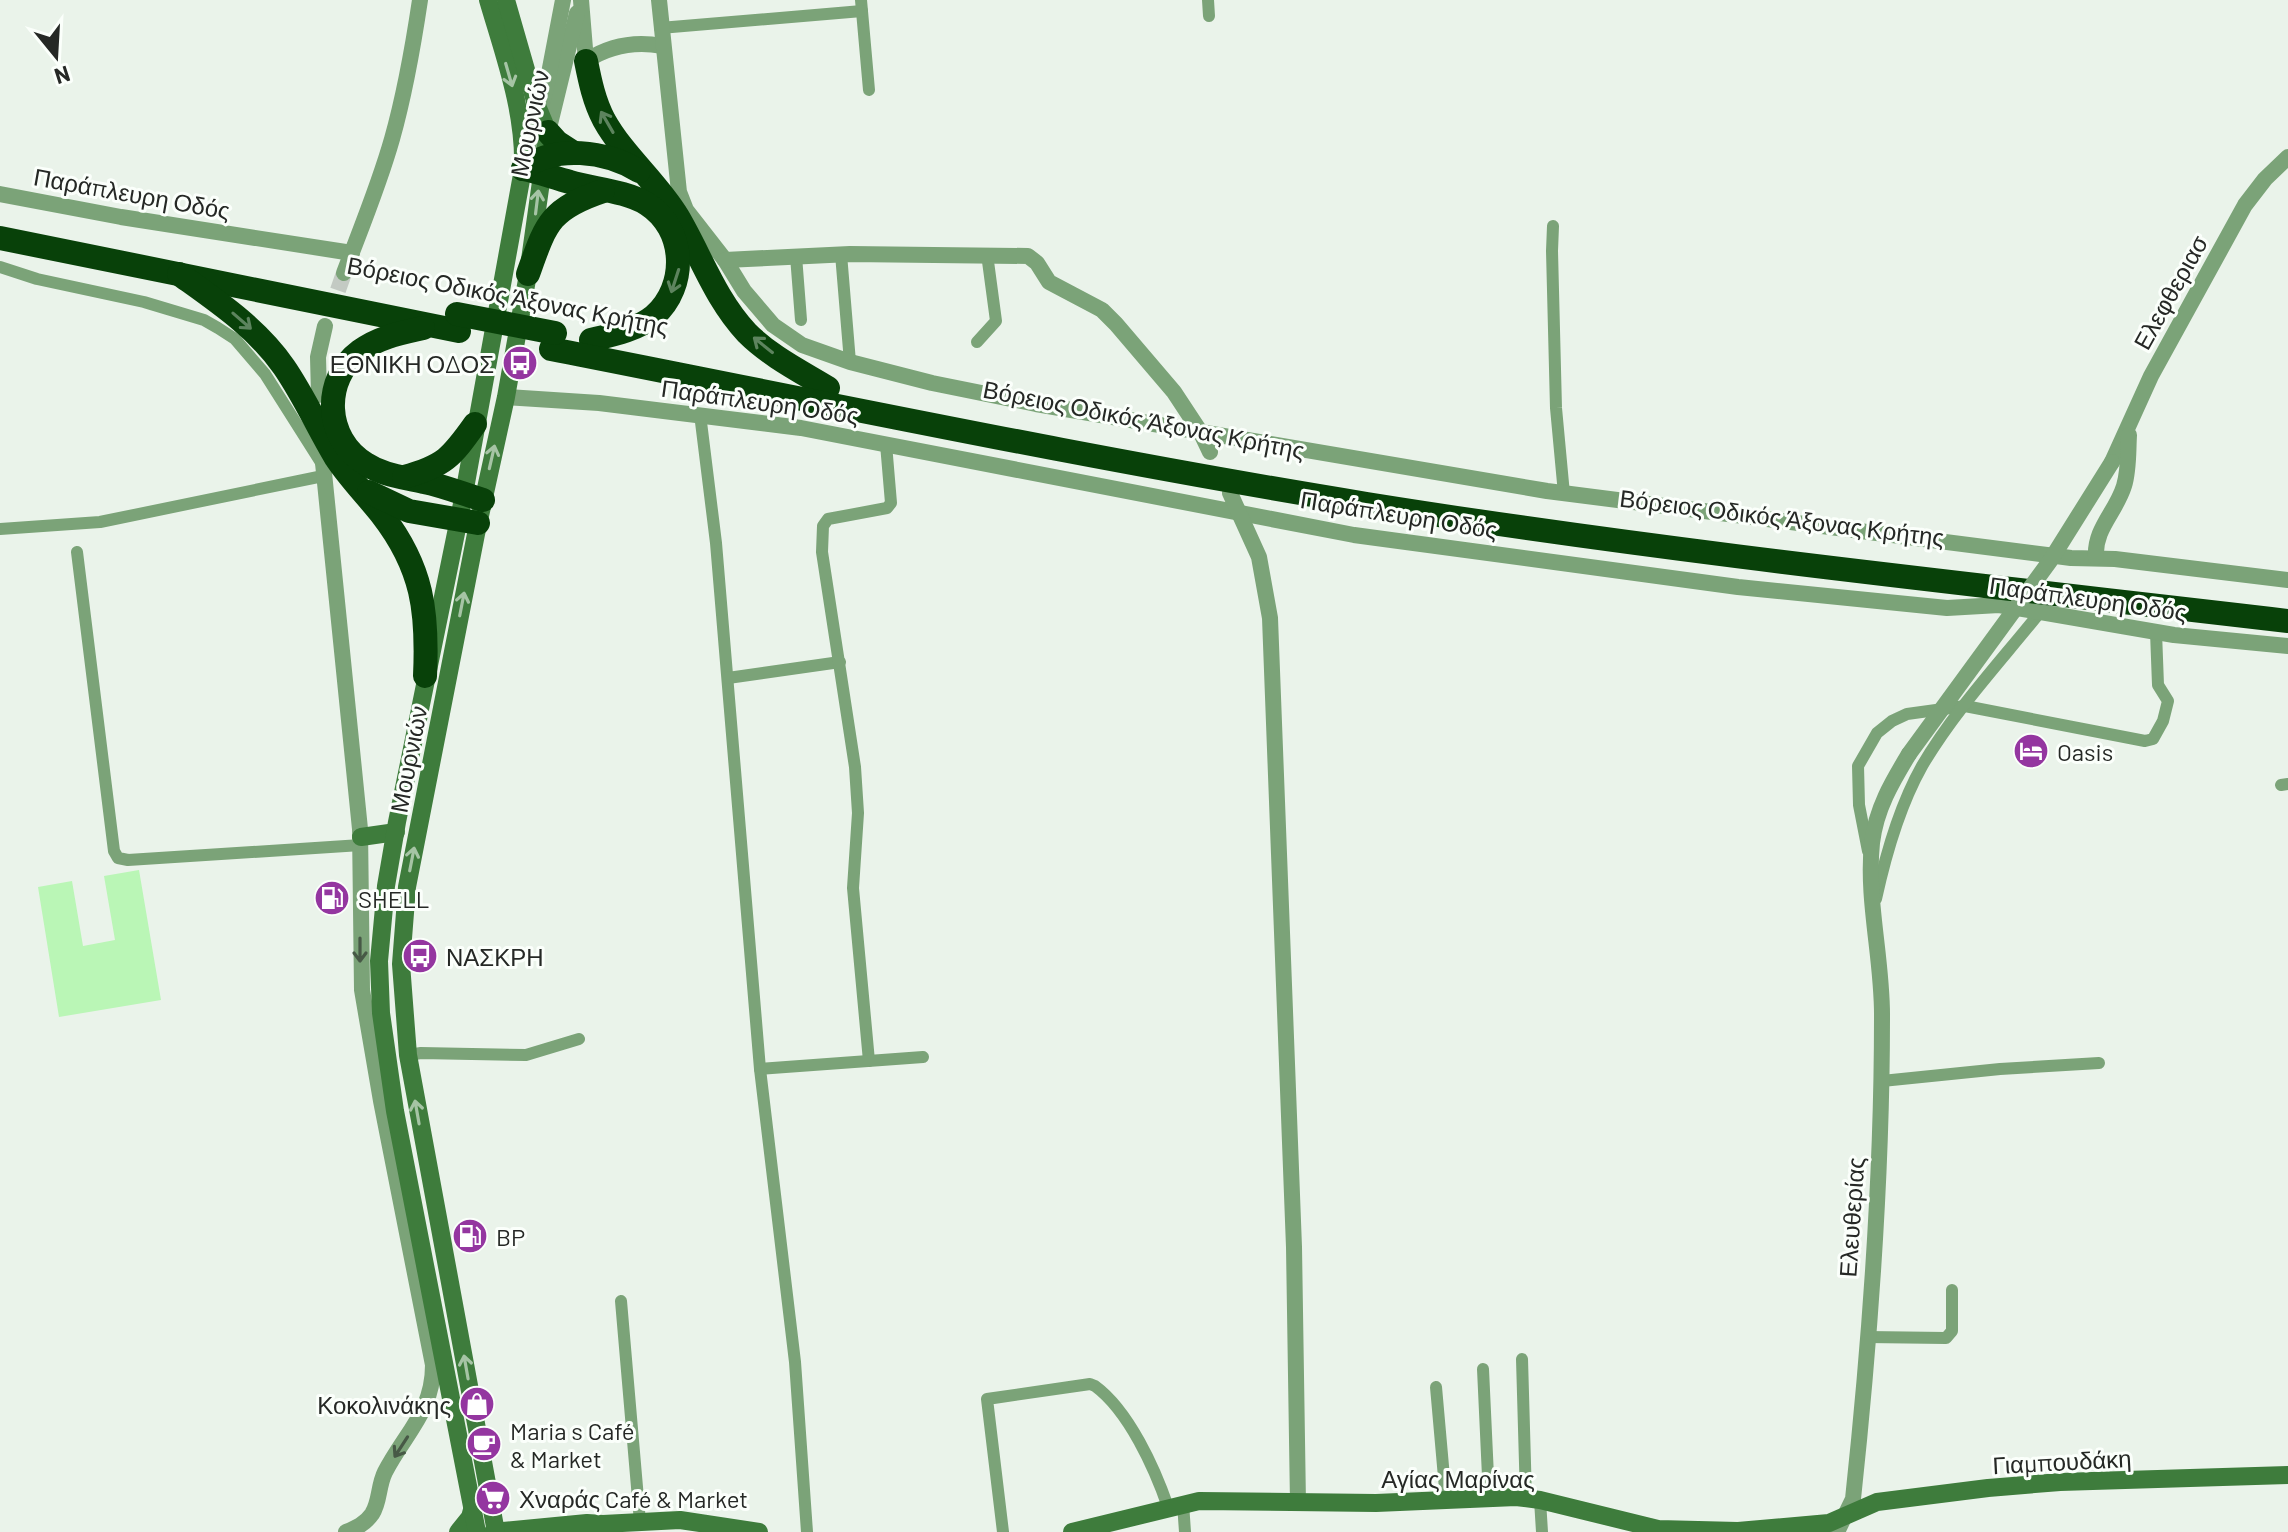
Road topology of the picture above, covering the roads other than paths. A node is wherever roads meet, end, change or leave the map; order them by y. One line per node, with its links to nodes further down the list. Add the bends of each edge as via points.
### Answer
1 (420, 0): 24 (street, via 392,137)
2 (488, 0): 17 (main road, one-way to 17, via 524,150)
3 (506, 0): 14 (main road)
4 (563, 0): 14 (street, Μουρνιών)
5 (580, 0): 12 (street); 14 (street, Μουρνιών)
6 (659, 0): 10 (street, Παράπλευρη Οδός)
7 (1208, 0): 9 (street)
8 (861, 5): 10 (street); 13 (street)
9 (1209, 16)
10 (660, 28): 11 (street, Παράπλευρη Οδός)
11 (662, 46): 12 (street, via 629,45); 28 (street, Παράπλευρη Οδός, via 679,192 686,210)
12 (586, 61): 18 (highway, one-way to 12, via 604,120)
13 (869, 90)
14 (544, 123): 15 (highway, via 557,142); 17 (main road, Μουρνιών)
15 (574, 153): 17 (highway); 18 (highway, via 618,160)
16 (2288, 157): 46 (street, Ελεφθεριασ, via 2245,205 2151,376)
17 (536, 166): 19 (highway); 32 (main road, Μουρνιών, one-way to 17); 45 (main road)
18 (645, 174): 41 (highway, one-way to 18, via 748,334 712,284 678,217)
19 (603, 191): 32 (highway, via 551,219); 37 (highway, one-way to 37, via 646,204 662,218 680,266 674,289 653,316)
20 (0, 194): 24 (street, Παράπλευρη Οδός)
21 (0, 221): 34 (highway, Βόρειος Οδικός Άξονας Κρήτης)
22 (1553, 226): 54 (street, via 1556,408)
23 (0, 238): 31 (highway, Βόρειος Οδικός Άξονας Κρήτης)
24 (352, 253): 30 (street)
25 (841, 254): 26 (street); 27 (street); 40 (street)
26 (987, 254): 39 (street, via 996,321); 47 (street, via 1028,256 1054,286 1102,310 1174,392)
27 (796, 256): 28 (street); 33 (street)
28 (725, 260): 40 (street, Παράπλευρη Οδός, via 773,325 802,345)
29 (0, 267): 50 (street, via 144,302 218,328 235,339 265,374)
30 (344, 273)
31 (179, 274): 36 (highway, Βόρειος Οδικός Άξονας Κρήτης); 52 (highway, one-way to 52, via 242,320 273,352)
32 (528, 274): 43 (main road, Μουρνιών)
33 (801, 320)
34 (458, 322): 36 (highway, Βόρειος Οδικός Άξονας Κρήτης); 38 (highway, Βόρειος Οδικός Άξονας Κρήτης)
35 (325, 326): 42 (street, via 318,357)
36 (433, 326): 51 (highway, via 376,340 350,360 334,385 334,421 345,447 365,464)
37 (591, 340): 38 (highway, Βόρειος Οδικός Άξονας Κρήτης); 41 (highway, Βόρειος Οδικός Άξονας Κρήτης)
38 (553, 341): 63 (highway, Βόρειος Οδικός Άξονας Κρήτης, via 1116,461 1381,506 1580,536)
39 (977, 342)
40 (850, 362): 47 (street, Παράπλευρη Οδός, via 932,383)
41 (828, 388): 61 (highway, Βόρειος Οδικός Άξονας Κρήτης, via 1135,449 1551,517)
42 (319, 395)
43 (506, 397): 44 (street, Παράπλευρη Οδός); 55 (main road, Μουρνιών, one-way to 43)
44 (700, 414): 48 (street, Παράπλευρη Οδός); 68 (street)
45 (475, 424): 51 (highway, via 437,467); 55 (main road)
46 (2130, 426): 59 (street, via 2125,484 2097,535); 70 (street, Ελεφθεριασ, bridge, via 2050,561)
47 (1201, 433): 49 (street); 54 (street, Παράπλευρη Οδός)
48 (886, 444): 56 (street, Παράπλευρη Οδός); 66 (street, via 891,503 835,516 823,526 822,552)
49 (1210, 452)
50 (322, 464): 57 (street, via 100,522); 72 (street)
51 (402, 478): 55 (highway, via 426,482)
52 (354, 480): 55 (highway, via 374,496 409,511); 67 (highway, via 403,546 419,582 426,618)
53 (1230, 493): 56 (street)
54 (1564, 494): 59 (street, Παράπλευρη Οδός)
55 (471, 509): 67 (main road); 76 (main road, Μουρνιών, one-way to 55, via 401,964 407,887)
56 (1239, 511): 62 (street, Παράπλευρη Οδός, via 1354,535 1738,587 1947,608 1999,605); 93 (street, via 1259,557 1270,618 1294,1247)
57 (0, 529)
58 (77, 552): 72 (street, via 118,858)
59 (2096, 557): 60 (street, Παράπλευρη Οδός)
60 (2288, 580)
61 (2288, 606)
62 (2041, 611): 64 (street, Παράπλευρη Οδός); 69 (street)
63 (2288, 621)
64 (2156, 632): 65 (street, Παράπλευρη Οδός); 69 (street, via 2158,685 2168,701 2153,739)
65 (2288, 646)
66 (840, 662): 68 (street); 78 (street, via 857,790 853,888)
67 (425, 676): 71 (main road)
68 (728, 678): 80 (street)
69 (1965, 706): 73 (street, via 1922,710 1892,721 1863,755 1856,780); 74 (street, via 1923,766 1901,810)
70 (1909, 754): 73 (street, Ελευθερίας, via 1882,803)
71 (396, 832): 72 (main road); 92 (main road, via 380,949 381,1013 395,1111)
72 (361, 841): 99 (street, one-way to 99, via 362,990 433,1379 426,1407 385,1473 370,1517)
73 (1871, 864): 74 (street, Ελευθερίας)
74 (1874, 903): 81 (street, Ελευθερίας, via 1882,975)
75 (579, 1039): 76 (street, via 526,1055)
76 (408, 1055): 92 (main road, Μουρνιών, one-way to 76)
77 (923, 1057): 78 (street)
78 (869, 1061): 80 (street)
79 (2099, 1063): 81 (street)
80 (760, 1069): 105 (street, via 795,1362)
81 (1882, 1081): 84 (street, Ελευθερίας)
82 (1952, 1290): 84 (street, via 1952,1331 1946,1338)
83 (621, 1301): 95 (street)
84 (1867, 1337): 97 (street, Ελευθερίας, via 1853,1499)
85 (1522, 1359): 90 (street)
86 (1483, 1369): 89 (street)
87 (1436, 1387): 91 (street)
88 (2288, 1475): 97 (main road, Γιαμπουδάκη, via 1988,1488 1877,1502)
89 (1489, 1498): 90 (main road, Αγίας Μαρίνας); 91 (main road, Αγίας Μαρίνας)
90 (1533, 1499): 97 (main road, Αγίας Μαρίνας, via 1677,1531); 109 (street)
91 (1446, 1500): 93 (main road, Αγίας Μαρίνας)
92 (481, 1502): 98 (main road, via 508,1523); 100 (main road); 101 (main road); 102 (main road, Μουρνιών)
93 (1298, 1503): 94 (main road, Αγίας Μαρίνας)
94 (1176, 1505): 106 (street, via 1127,1423 1095,1386 987,1399); 107 (main road, Αγίας Μαρίνας); 108 (street)
95 (640, 1522): 96 (main road); 104 (main road, via 680,1520)
96 (603, 1524): 98 (main road); 103 (main road)
97 (1840, 1525)
98 (530, 1528): 102 (main road)
99 (346, 1532)
100 (458, 1532)
101 (477, 1532)
102 (495, 1532)
103 (575, 1532)
104 (759, 1532)
105 (807, 1532)
106 (1003, 1532)
107 (1072, 1532)
108 (1185, 1532)
109 (1542, 1532)

